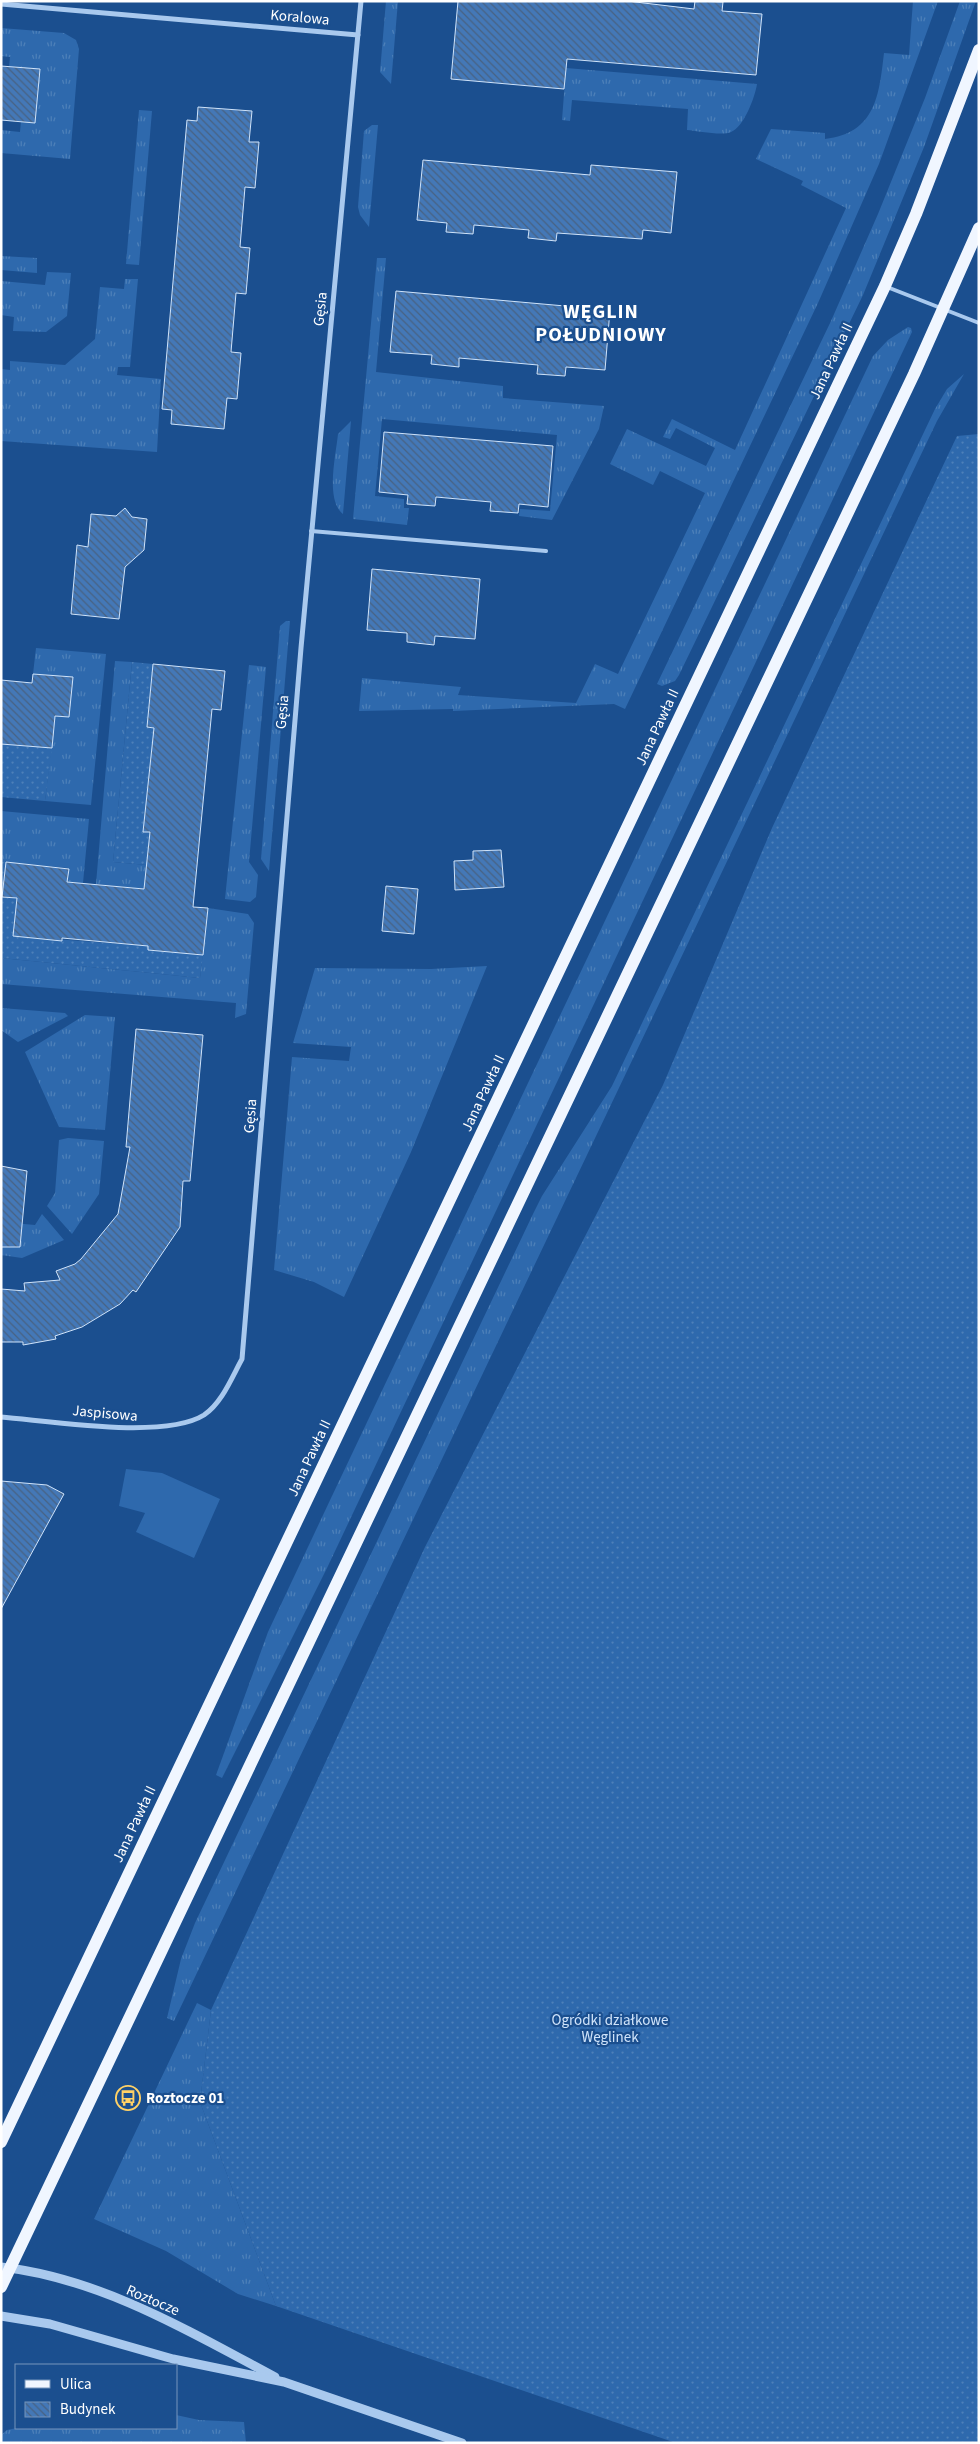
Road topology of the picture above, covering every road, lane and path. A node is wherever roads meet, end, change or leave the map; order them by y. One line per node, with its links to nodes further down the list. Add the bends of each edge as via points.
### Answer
1 (361, 1): 3 (street, Gęsia)
2 (1, 4): 3 (street, Koralowa)
3 (358, 35): 9 (street, Gęsia)
4 (979, 50): 6 (main road, Jana Pawła II)
5 (979, 228): 7 (main road)
6 (885, 286): 7 (lane); 13 (main road, Jana Pawła II)
7 (943, 310): 8 (lane); 14 (main road)
8 (979, 323)
9 (311, 531): 10 (lane); 11 (street, Gęsia, via 242,1359 223,1394)
10 (546, 551)
11 (205, 1414): 12 (street, Jaspisowa, via 180,1425 145,1429)
12 (1, 1416)
13 (1, 2142)
14 (6, 2268): 15 (main road); 17 (street, Roztocze, via 69,2281 121,2301 177,2325)
15 (1, 2287)
16 (1, 2316): 17 (street, Roztocze, via 50,2324 173,2359)
17 (284, 2382): 18 (street, Roztocze)
18 (462, 2443)

